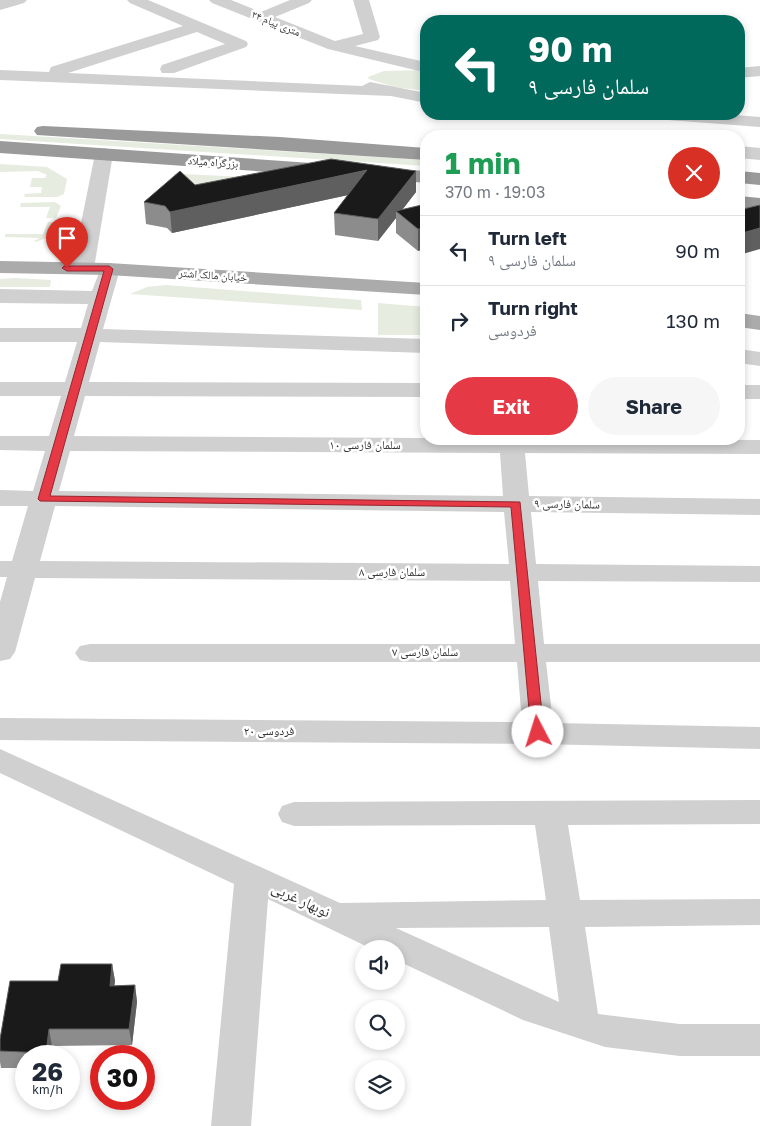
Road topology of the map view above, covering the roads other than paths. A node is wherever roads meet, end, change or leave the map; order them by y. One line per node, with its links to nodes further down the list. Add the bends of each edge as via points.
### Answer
1 (19, 0): 6 (street)
2 (134, 0): 8 (street)
3 (217, 0): 7 (street, ۲۴ متری پیام)
4 (304, 0): 7 (street)
5 (361, 0): 9 (street, via 372,37)
6 (0, 5)
7 (262, 17): 9 (street, ۲۴ متری پیام)
8 (199, 26): 15 (street, via 240,44); 18 (street)
9 (334, 46): 12 (street); 19 (street, via 354,69 329,81)
10 (760, 63): 11 (street)
11 (745, 64)
12 (420, 65)
13 (420, 66): 20 (street, via 385,68 361,77 370,87)
14 (4, 67): 18 (street)
15 (168, 69)
16 (760, 72): 17 (street)
17 (745, 73)
18 (40, 76): 19 (street)
19 (280, 87): 20 (street)
20 (388, 92): 21 (street)
21 (420, 97)
22 (734, 120): 23 (street)
23 (760, 121)
24 (30, 131): 28 (highway, بزرگراه میلاد, via 280,142)
25 (0, 147): 27 (highway, بزرگراه میلاد)
26 (745, 153): 29 (street)
27 (104, 154): 30 (highway, بزرگراه میلاد); 38 (street)
28 (420, 154)
29 (760, 154)
30 (338, 171)
31 (358, 172): 32 (highway)
32 (420, 177)
33 (745, 178): 34 (highway)
34 (760, 179)
35 (745, 203): 36 (highway)
36 (760, 204)
37 (0, 267): 38 (main road, خیابان مالک اشتر)
38 (84, 268): 39 (main road, خیابان مالک اشتر)
39 (109, 269): 40 (main road, خیابان مالک اشتر); 42 (street)
40 (420, 289)
41 (0, 296): 42 (street)
42 (101, 298): 45 (street)
43 (745, 321): 44 (main road)
44 (760, 323)
45 (91, 334): 46 (street); 47 (street); 50 (street)
46 (0, 335)
47 (420, 346)
48 (745, 357): 49 (street)
49 (760, 359)
50 (76, 388): 51 (street); 52 (street); 57 (street)
51 (0, 389)
52 (420, 390)
53 (745, 392): 54 (street)
54 (760, 392)
55 (420, 442): 57 (street, سلمان فارسی ۱۰)
56 (0, 443): 57 (street, سلمان فارسی ۱۰)
57 (60, 443): 62 (street)
58 (511, 445): 63 (street)
59 (698, 445): 60 (street, سلمان فارسی ۱۰)
60 (760, 446)
61 (0, 498): 62 (street, سلمان فارسی ۹)
62 (44, 499): 63 (street, سلمان فارسی ۹); 65 (street)
63 (516, 504): 64 (street, سلمان فارسی ۹); 66 (street)
64 (760, 506)
65 (12, 569): 66 (street, سلمان فارسی ۸); 69 (street)
66 (523, 573): 67 (street, سلمان فارسی ۸); 68 (street)
67 (760, 574)
68 (530, 651): 70 (street, سلمان فارسی ۷); 71 (street, سلمان فارسی ۷); 73 (street)
69 (0, 652)
70 (90, 653)
71 (760, 653)
72 (0, 729): 73 (street, فردوسی ۲۰)
73 (538, 732): 74 (street, فردوسی ۲۰)
74 (760, 738)
75 (0, 760): 79 (street, نوبهار غربی)
76 (550, 812): 77 (street); 78 (street); 81 (street)
77 (760, 812)
78 (294, 814)
79 (252, 877): 82 (street, نوبهار غربی); 85 (street)
80 (760, 912): 81 (street)
81 (563, 914): 82 (street); 83 (street)
82 (334, 915): 83 (street, نوبهار غربی, via 536,1009)
83 (593, 1027): 84 (street, نوبهار غربی, via 680,1040)
84 (760, 1040)
85 (231, 1126)

